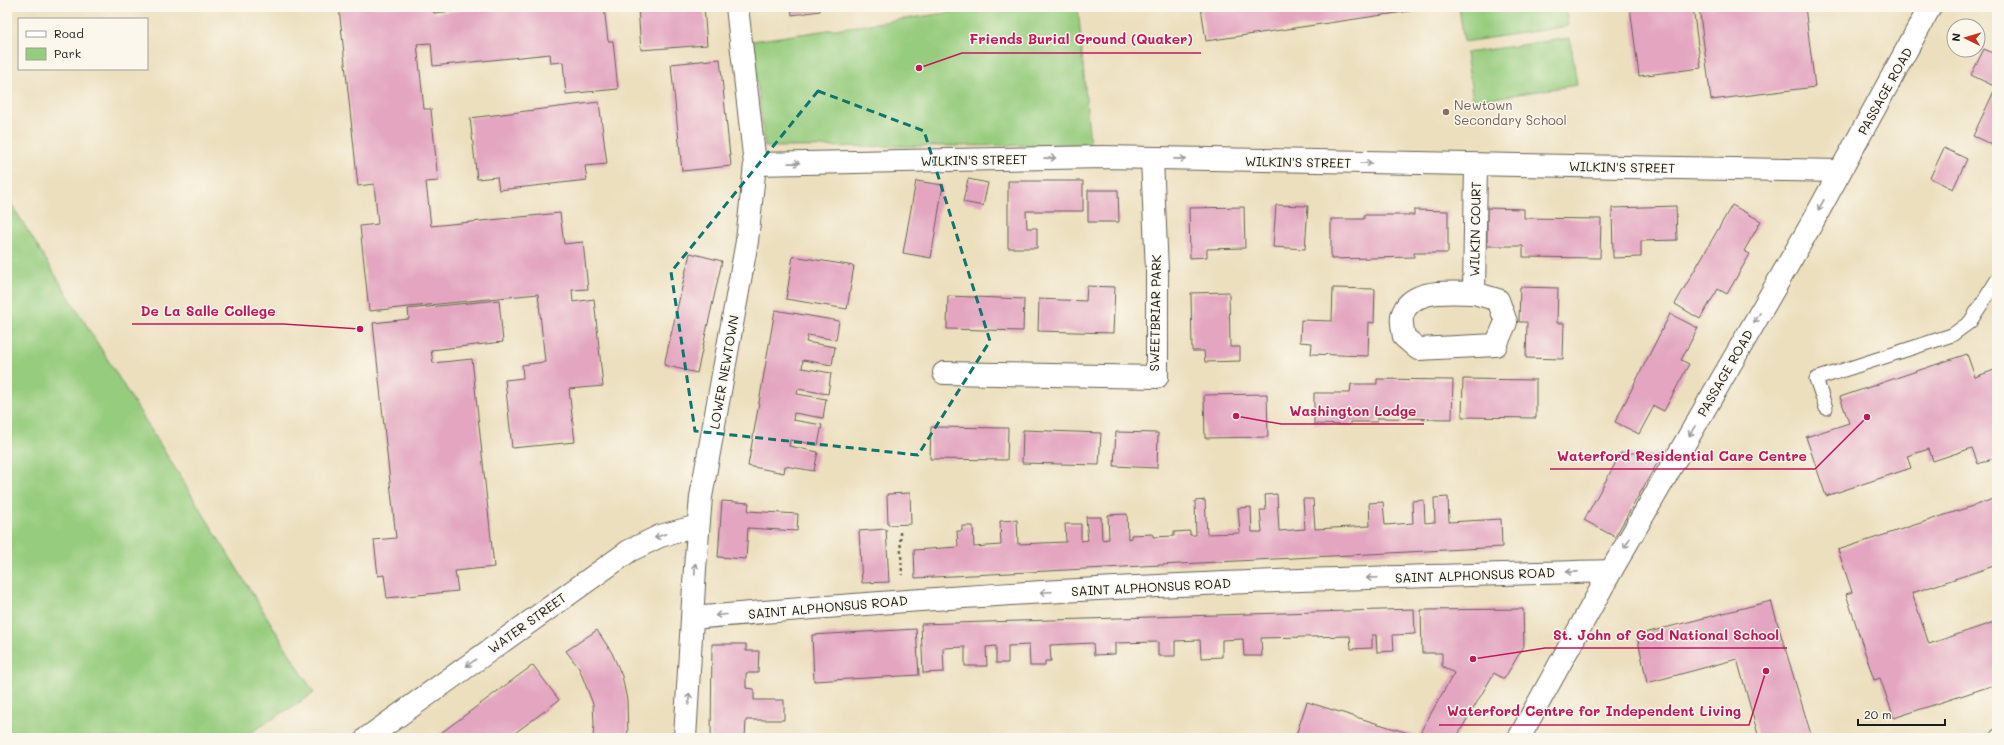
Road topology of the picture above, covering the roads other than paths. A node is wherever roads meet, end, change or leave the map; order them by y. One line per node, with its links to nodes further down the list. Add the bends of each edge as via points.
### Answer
1 (736, 7): 4 (street, LOWER NEWTOWN)
2 (1930, 7): 6 (street, PASSAGE ROAD)
3 (1152, 159): 4 (street, WILKIN'S STREET, one-way to 3, via 1103,157); 5 (street, WILKIN'S STREET, one-way to 5); 9 (street, SWEETBRIAR PARK, via 1157,271 1157,377)
4 (755, 164): 11 (street, LOWER NEWTOWN, via 747,240)
5 (1476, 165): 6 (street, WILKIN'S STREET); 8 (street, WILKIN COURT)
6 (1840, 171): 12 (street, PASSAGE ROAD, one-way to 12)
7 (1997, 280): 10 (lane, via 1970,322 1952,335 1816,379)
8 (1474, 293)
9 (944, 373)
10 (1826, 408)
11 (698, 526): 13 (street, LOWER NEWTOWN, one-way to 11); 14 (street, WATER STREET, one-way to 14, via 660,536 623,554)
12 (1610, 571): 13 (street, SAINT ALPHONSUS ROAD, one-way to 13, via 1221,583 904,601); 16 (street, PASSAGE ROAD)
13 (692, 618): 15 (street, LOWER NEWTOWN, one-way to 13)
14 (367, 738)
15 (685, 738)
16 (1519, 738)

